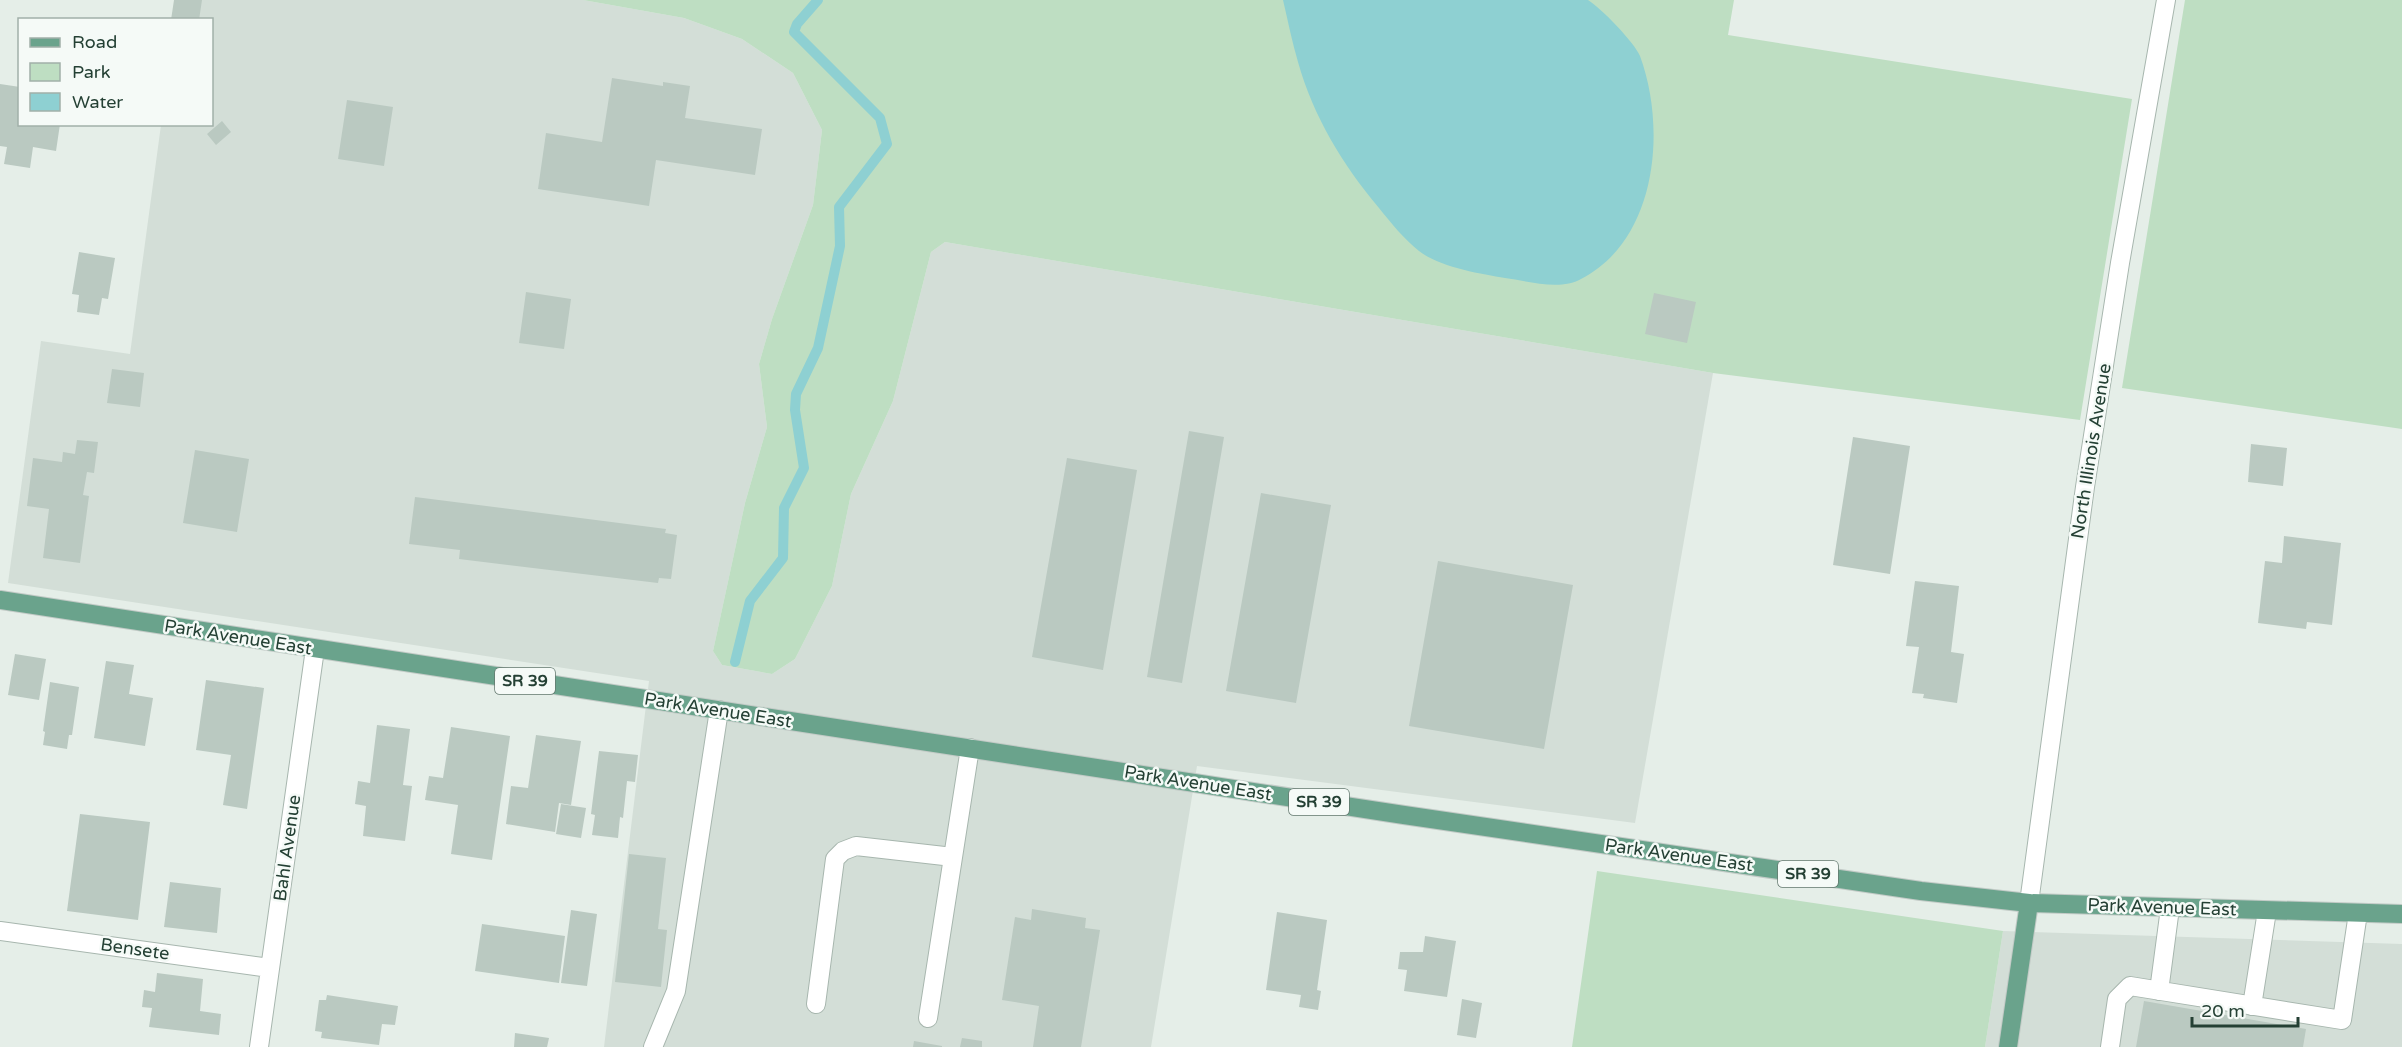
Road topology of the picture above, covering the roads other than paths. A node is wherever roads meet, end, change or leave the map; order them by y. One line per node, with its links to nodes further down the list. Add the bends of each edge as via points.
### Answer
1 (2166, 0): 7 (street, North Illinois Avenue, via 2085,487)
2 (0, 600): 3 (main road, Park Avenue East / SR 39)
3 (315, 649): 4 (main road, Park Avenue East / SR 39); 13 (street, Bahl Avenue)
4 (719, 710): 5 (main road, Park Avenue East / SR 39); 19 (street, via 676,991)
5 (970, 748): 6 (street); 7 (main road, Park Avenue East / SR 39, via 1921,891)
6 (953, 857): 15 (street, via 856,846 835,859); 17 (street)
7 (2029, 903): 8 (main road, Park Avenue East / SR 39); 20 (main road)
8 (2170, 908): 9 (main road, Park Avenue East / SR 39); 14 (street)
9 (2267, 910): 10 (main road, Park Avenue East / SR 39); 16 (street)
10 (2358, 913): 11 (main road, Park Avenue East / SR 39); 16 (street, via 2342,1020)
11 (2402, 914)
12 (0, 931): 13 (street, Bensete)
13 (270, 968): 18 (street, Bahl Avenue)
14 (2159, 991): 16 (street); 21 (street, via 2130,986 2117,999)
15 (816, 1004)
16 (2252, 1005)
17 (928, 1018)
18 (259, 1047)
19 (653, 1047)
20 (2008, 1047)
21 (2110, 1047)

